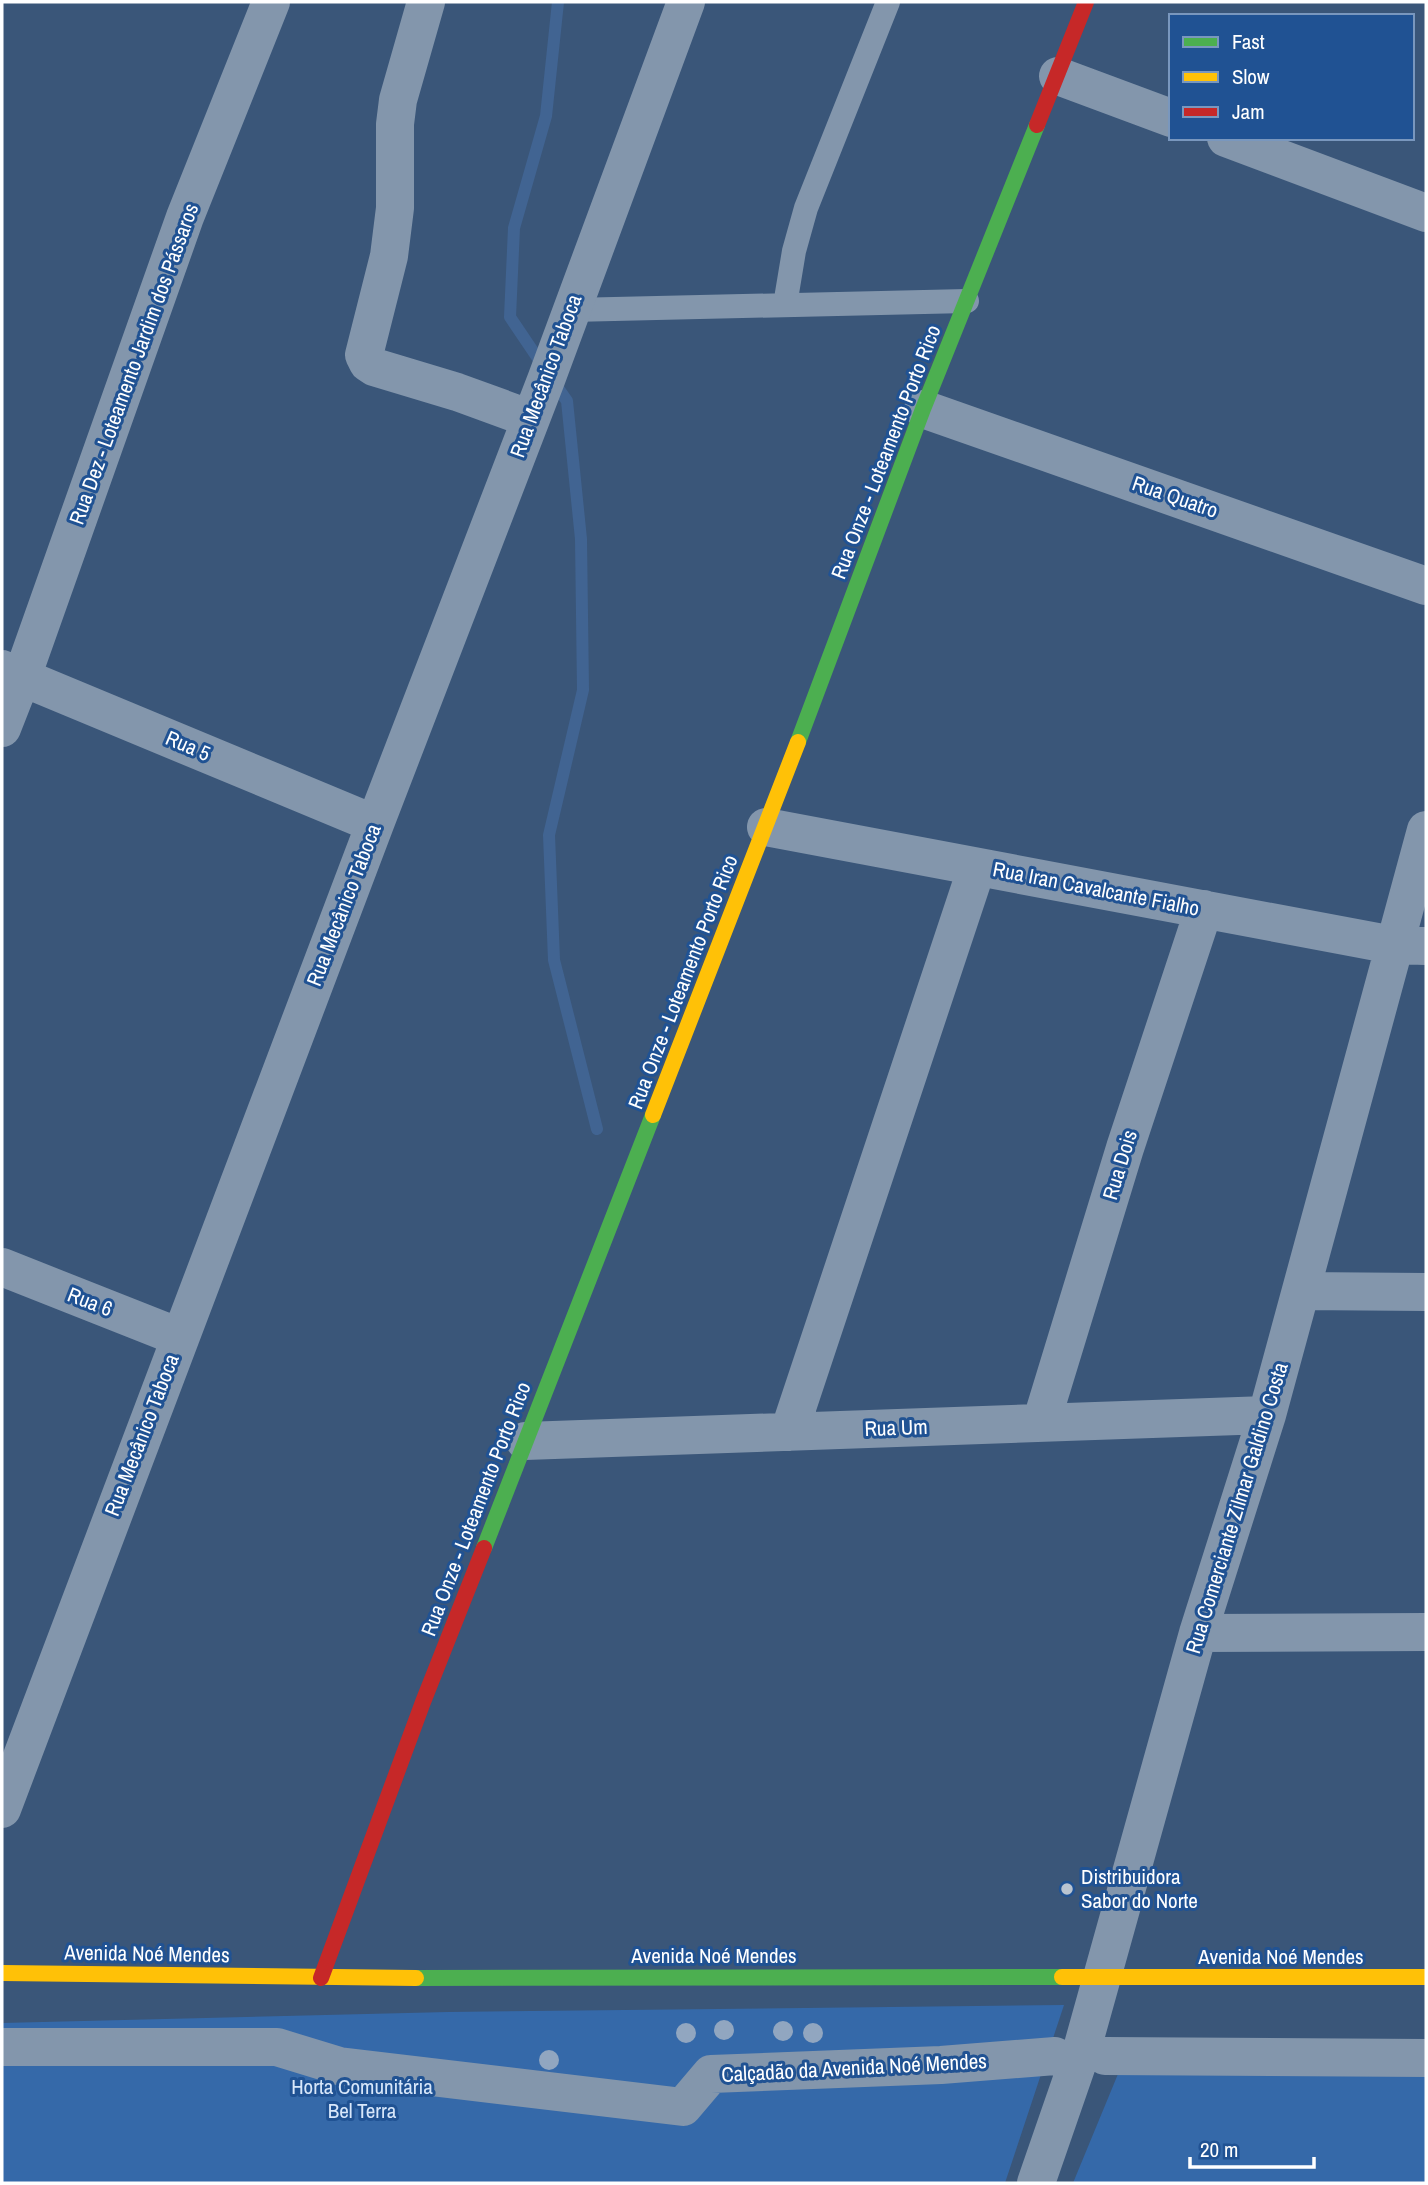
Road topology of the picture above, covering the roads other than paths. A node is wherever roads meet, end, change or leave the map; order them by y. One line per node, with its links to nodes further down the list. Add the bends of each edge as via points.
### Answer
1 (271, 2): 16 (street, Rua Dez - Loteamento Jardim dos Pássaros)
2 (426, 2): 14 (street, via 398,100 389,256 364,355 374,367)
3 (686, 2): 12 (street, Rua Mecânico Taboca)
4 (888, 2): 11 (lane, via 803,218)
5 (1086, 2): 6 (street, Rua Onze - Loteamento Porto Rico)
6 (1058, 76): 7 (street); 10 (street, Rua Onze - Loteamento Porto Rico)
7 (1169, 117)
8 (1231, 140): 9 (street)
9 (1426, 213)
10 (967, 301): 11 (lane); 13 (street, Rua Onze - Loteamento Porto Rico)
11 (785, 305): 12 (lane)
12 (571, 310): 14 (street, Rua Mecânico Taboca)
13 (923, 409): 15 (street, Rua Quatro); 19 (street, Rua Onze - Loteamento Porto Rico)
14 (531, 419): 18 (street, Rua Mecânico Taboca)
15 (1426, 586)
16 (12, 673): 17 (street, Rua Dez - Loteamento Jardim dos Pássaros); 18 (street, Rua 5)
17 (2, 728)
18 (374, 824): 27 (street, Rua Mecânico Taboca)
19 (766, 827): 21 (street, Rua Iran Cavalcante Fialho); 31 (street, Rua Onze - Loteamento Porto Rico)
20 (1426, 830): 23 (street, Rua Comerciante Zilmar Galdino Costa)
21 (977, 867): 22 (street, Rua Iran Cavalcante Fialho); 30 (street)
22 (1204, 909): 23 (street, Rua Iran Cavalcante Fialho); 29 (street, Rua Dois)
23 (1410, 945): 25 (street, Rua Comerciante Zilmar Galdino Costa)
24 (2, 1267): 27 (street, Rua 6)
25 (1301, 1290): 26 (street); 28 (street, Rua Comerciante Zilmar Galdino Costa)
26 (1426, 1292)
27 (179, 1337): 34 (street, Rua Mecânico Taboca)
28 (1267, 1415): 29 (street, Rua Um); 33 (street, Rua Comerciante Zilmar Galdino Costa)
29 (1041, 1423): 30 (street, Rua Um)
30 (789, 1432): 31 (street, Rua Um)
31 (525, 1441): 36 (street, Rua Onze - Loteamento Porto Rico)
32 (1426, 1632): 33 (street)
33 (1198, 1633): 37 (street, Rua Comerciante Zilmar Galdino Costa)
34 (2, 1809)
35 (2, 1973): 36 (street, Avenida Noé Mendes)
36 (321, 1978): 37 (street, Avenida Noé Mendes)
37 (1101, 1978): 38 (street, Avenida Noé Mendes); 43 (street, Rua Comerciante Zilmar Galdino Costa, via 1080,2056)
38 (1426, 1978)
39 (2, 2047): 40 (street, Calçadão da Avenida Noé Mendes, via 277,2048 340,2066 683,2107 711,2074 941,2066)
40 (1055, 2056)
41 (1105, 2056): 42 (street)
42 (1426, 2059)
43 (1036, 2183)

